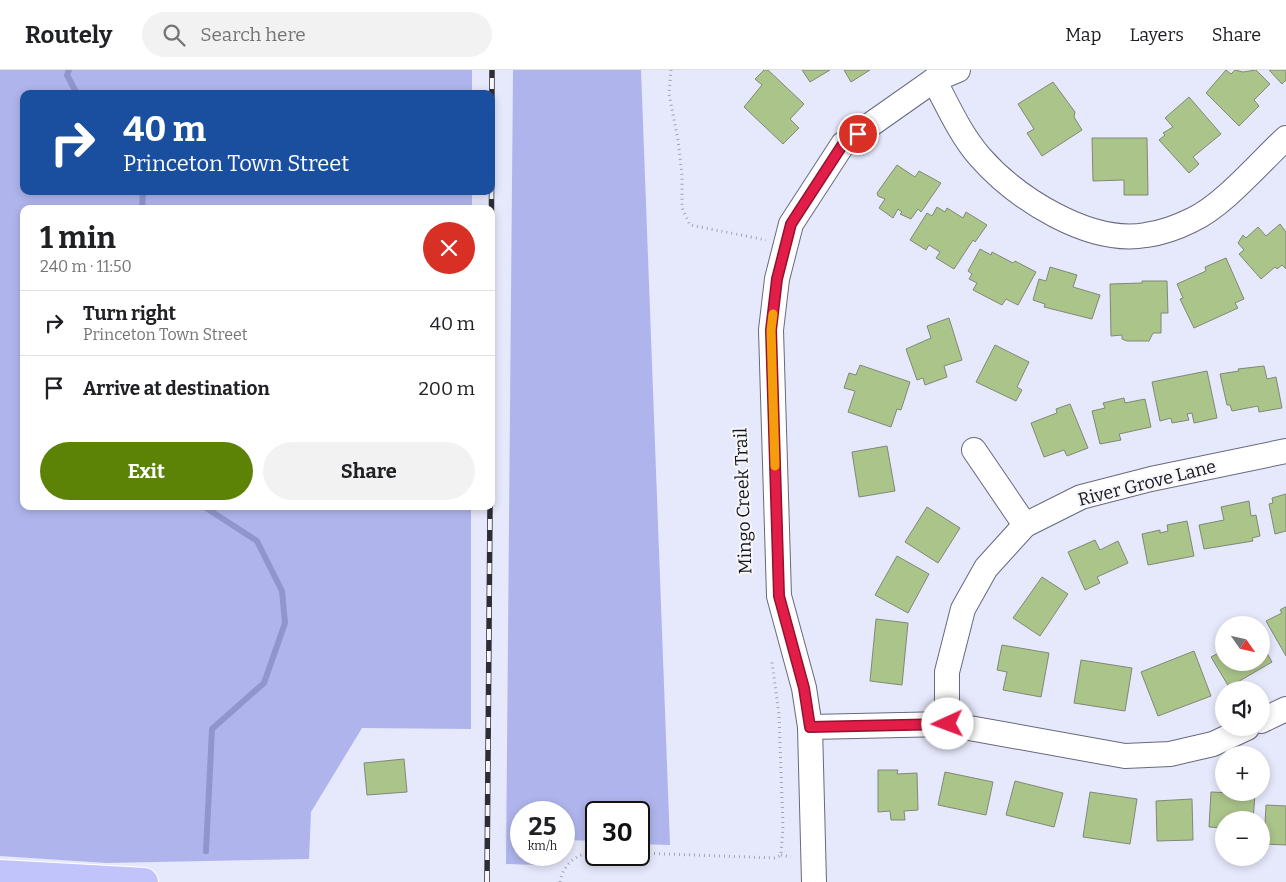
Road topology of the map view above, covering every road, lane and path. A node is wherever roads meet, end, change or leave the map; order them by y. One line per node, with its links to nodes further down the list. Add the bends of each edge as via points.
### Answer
1 (672, 70): 5 (path, via 669,94 682,175 682,208 690,225 768,240)
2 (958, 70): 3 (street)
3 (934, 80): 4 (street, via 956,123 999,176 1046,212 1119,236 1145,236 1194,219 1217,203); 13 (street, via 843,144 791,224 777,279 771,330 779,596 804,688)
4 (1286, 138)
5 (766, 248)
6 (974, 450): 8 (street)
7 (1286, 451): 8 (street, River Grove Lane, via 1081,497)
8 (1025, 524): 12 (street, River Grove Lane, via 986,568 964,609 947,672)
9 (772, 659): 17 (path, via 779,715)
10 (1286, 709): 11 (street)
11 (1270, 717)
12 (948, 724): 13 (street); 14 (street, via 1125,756 1170,754 1213,744)
13 (810, 727): 22 (street)
14 (1230, 736)
15 (585, 853): 21 (path, via 575,857 562,872)
16 (650, 853): 17 (path, via 776,858)
17 (781, 855): 18 (path)
18 (792, 857)
19 (0, 874): 20 (main road)
20 (144, 882)
21 (560, 882)
22 (814, 882)

